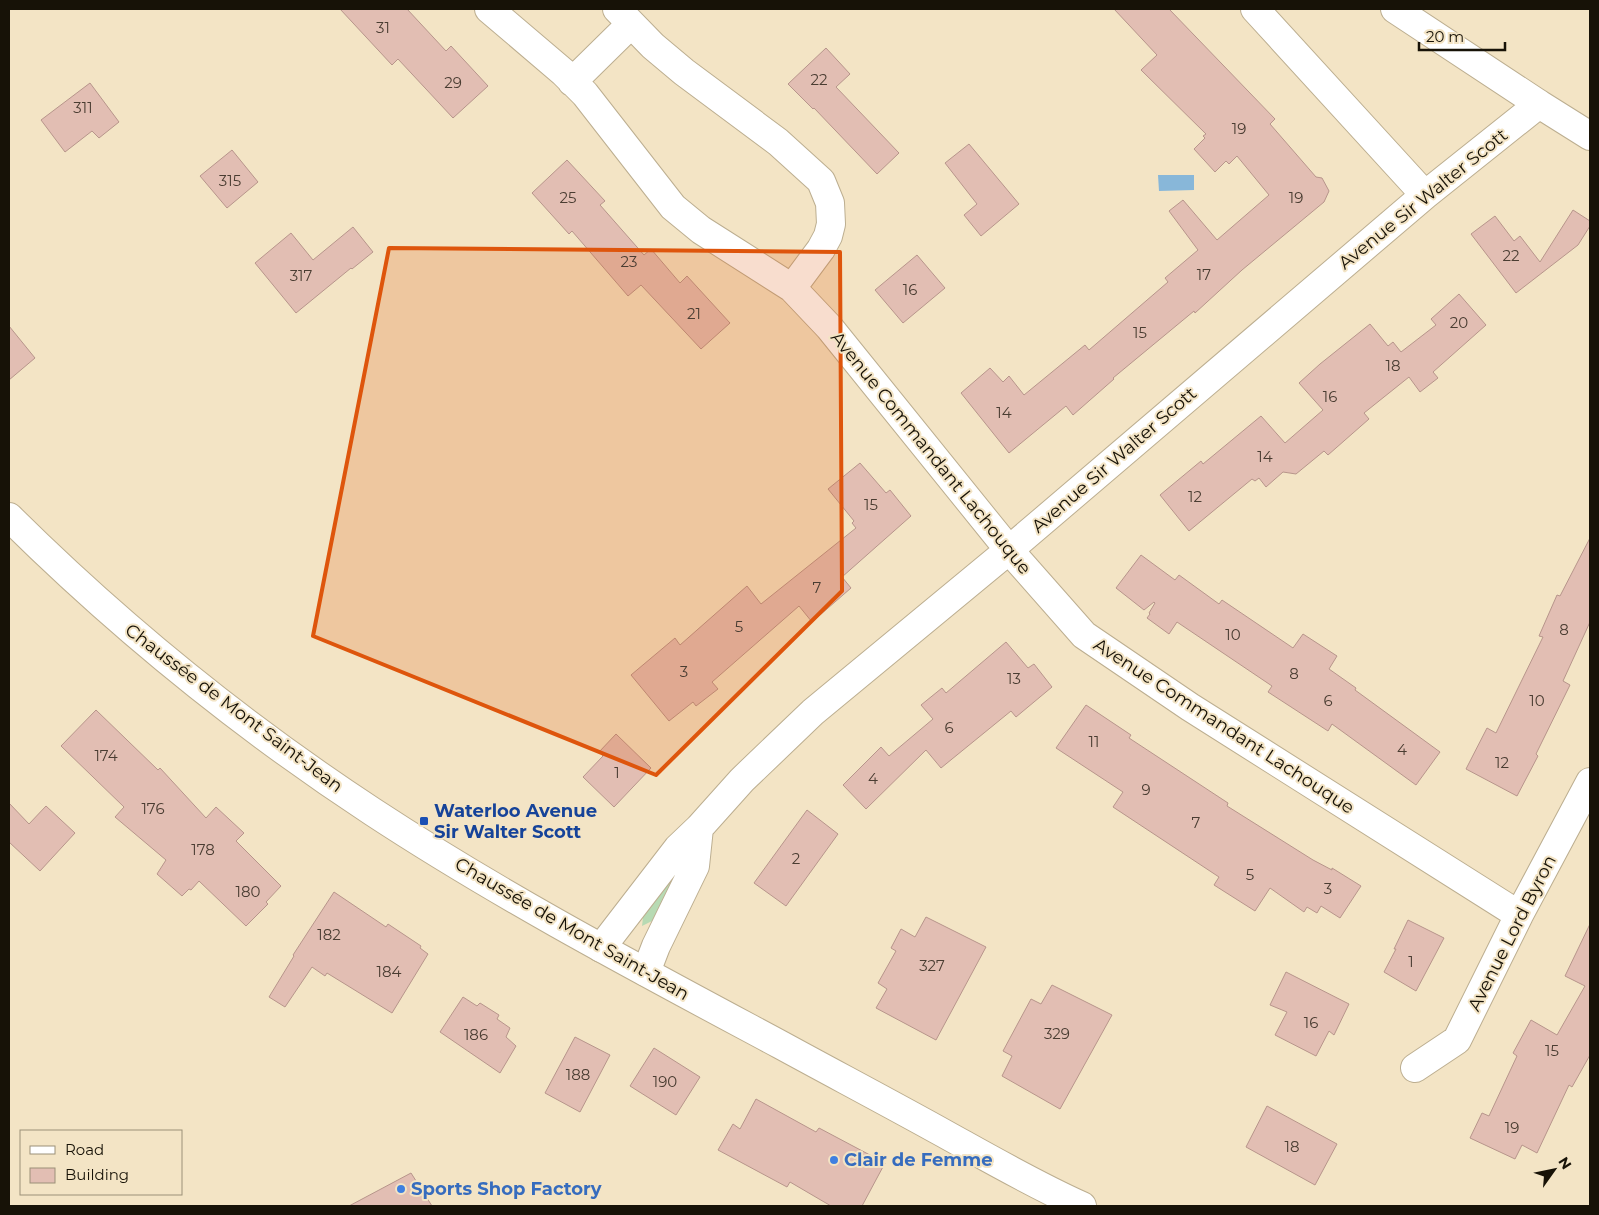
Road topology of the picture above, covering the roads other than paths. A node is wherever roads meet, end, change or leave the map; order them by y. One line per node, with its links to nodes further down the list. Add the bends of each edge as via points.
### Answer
1 (489, 9): 5 (street, Avenue Commandant Lachouque)
2 (1256, 9): 8 (street)
3 (1395, 9): 6 (street)
4 (624, 16): 5 (street); 9 (street, via 653,46 778,142 821,182 830,203 828,236)
5 (572, 82): 9 (street, Avenue Commandant Lachouque, via 593,104 673,207 701,230)
6 (1539, 104): 7 (street); 8 (street, Avenue Sir Walter Scott)
7 (1590, 136)
8 (1425, 195): 11 (street, Avenue Sir Walter Scott)
9 (792, 288): 11 (street, Avenue Commandant Lachouque, via 836,335)
10 (9, 518): 15 (street, Chaussée de Mont Saint-Jean, via 126,626 277,746 382,818)
11 (1009, 550): 13 (street, Avenue Sir Walter Scott, via 813,712 742,780); 14 (street, Avenue Commandant Lachouque, via 1084,635 1190,707)
12 (1590, 782): 14 (street, Avenue Lord Byron)
13 (699, 828): 15 (street, Avenue Sir Walter Scott, via 678,848); 16 (street, via 694,866)
14 (1519, 915): 17 (street, Avenue Lord Byron, via 1457,1040)
15 (601, 948): 16 (street, Chaussée de Mont Saint-Jean)
16 (646, 972): 18 (street, Chaussée de Mont Saint-Jean)
17 (1415, 1068)
18 (1082, 1206)

